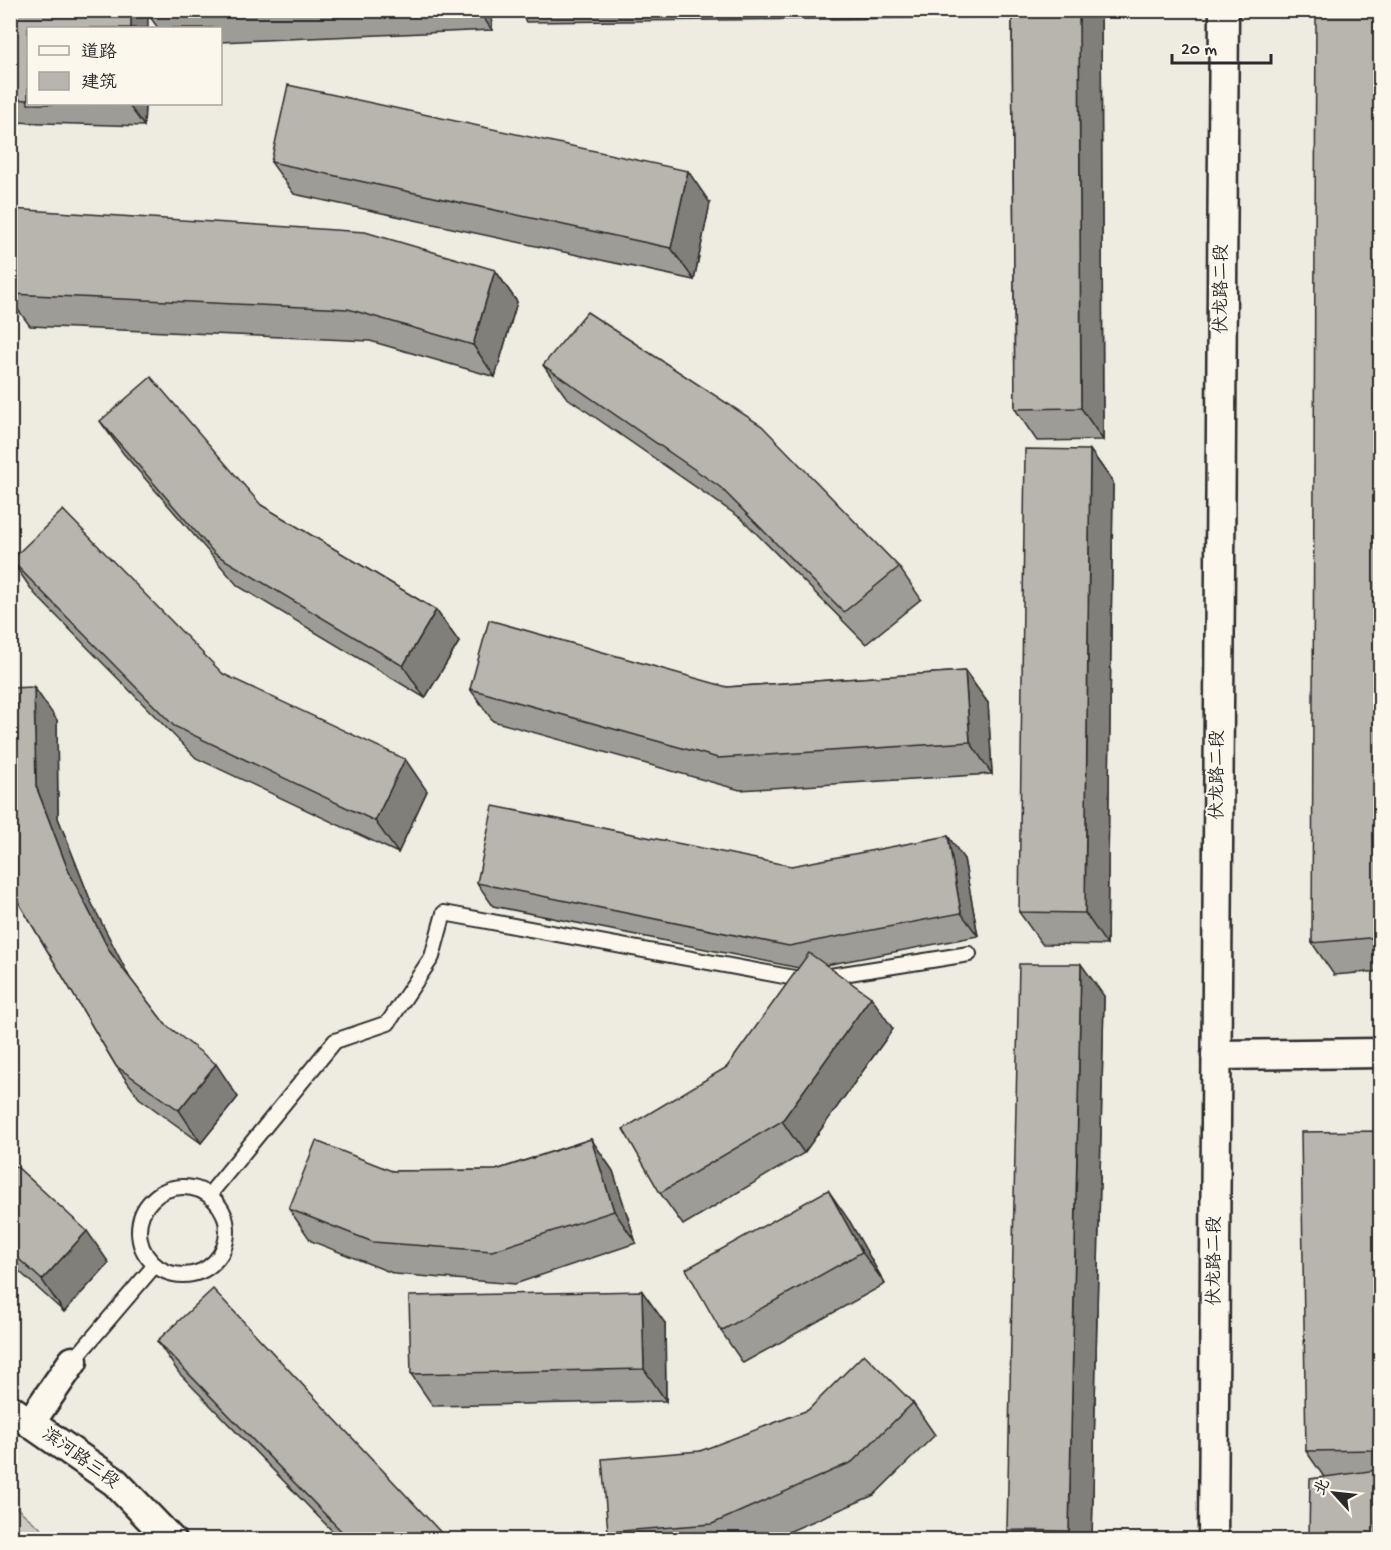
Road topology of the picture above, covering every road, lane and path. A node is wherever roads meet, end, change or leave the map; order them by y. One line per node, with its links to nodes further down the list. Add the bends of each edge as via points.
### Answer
1 (1224, 10): 4 (street, 伏龙路二段)
2 (969, 954): 5 (lane, via 806,980 444,913 432,957 388,1023 334,1041)
3 (1380, 1053): 4 (street)
4 (1216, 1055): 10 (street, 伏龙路二段)
5 (208, 1194): 6 (lane, via 180,1186 165,1190 144,1210 140,1240); 6 (lane, via 219,1204 228,1231 218,1257 208,1267 182,1275)
6 (155, 1265): 7 (lane)
7 (73, 1361): 8 (street)
8 (20, 1416): 9 (street, 滨河路三段, via 115,1482)
9 (171, 1539)
10 (1213, 1539)

